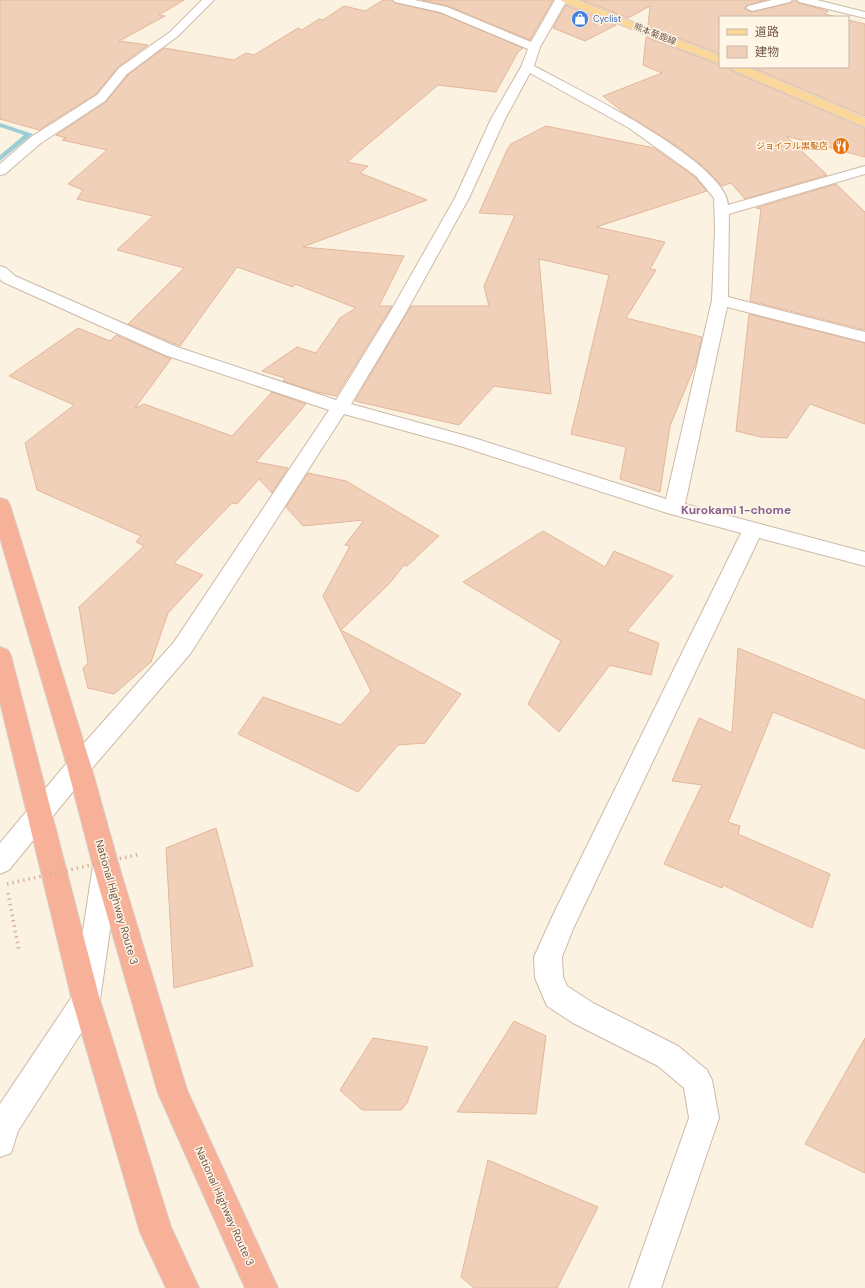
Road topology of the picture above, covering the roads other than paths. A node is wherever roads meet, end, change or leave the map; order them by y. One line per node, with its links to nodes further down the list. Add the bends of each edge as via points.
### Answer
1 (208, 0): 17 (street, via 174,34 123,71 101,98 36,140)
2 (399, 0): 11 (street, via 443,9)
3 (561, 0): 11 (street)
4 (567, 0): 12 (main road, 熊本菊鹿線)
5 (786, 0): 8 (street)
6 (803, 0): 9 (street)
7 (860, 4): 9 (street)
8 (752, 8)
9 (851, 11): 10 (street)
10 (865, 15)
11 (534, 47): 13 (street)
12 (719, 60)
13 (527, 67): 18 (street, via 634,125 701,173 721,197); 22 (street, via 498,119 462,198 397,314)
14 (739, 68): 15 (main road)
15 (864, 122)
16 (865, 170): 18 (street)
17 (0, 171)
18 (722, 211): 20 (street)
19 (0, 271): 22 (street, via 9,278 171,351)
20 (720, 300): 21 (street); 24 (street)
21 (865, 337)
22 (340, 407): 24 (street, via 467,442); 28 (street, via 182,648)
23 (0, 505): 28 (highway, National Highway Route 3)
24 (674, 508): 25 (street)
25 (753, 530): 26 (street); 36 (street, via 548,958 549,978 557,996 583,1013 668,1056 697,1080 704,1118)
26 (865, 559)
27 (0, 656): 29 (highway)
28 (79, 766): 29 (street); 30 (highway, National Highway Route 3)
29 (40, 813): 31 (street); 32 (highway)
30 (106, 866): 32 (street); 35 (highway, National Highway Route 3, via 173,1092)
31 (3, 873)
32 (86, 1000): 33 (street, via 4,1125); 34 (highway, via 156,1232)
33 (0, 1142)
34 (183, 1288)
35 (262, 1288)
36 (644, 1288)

